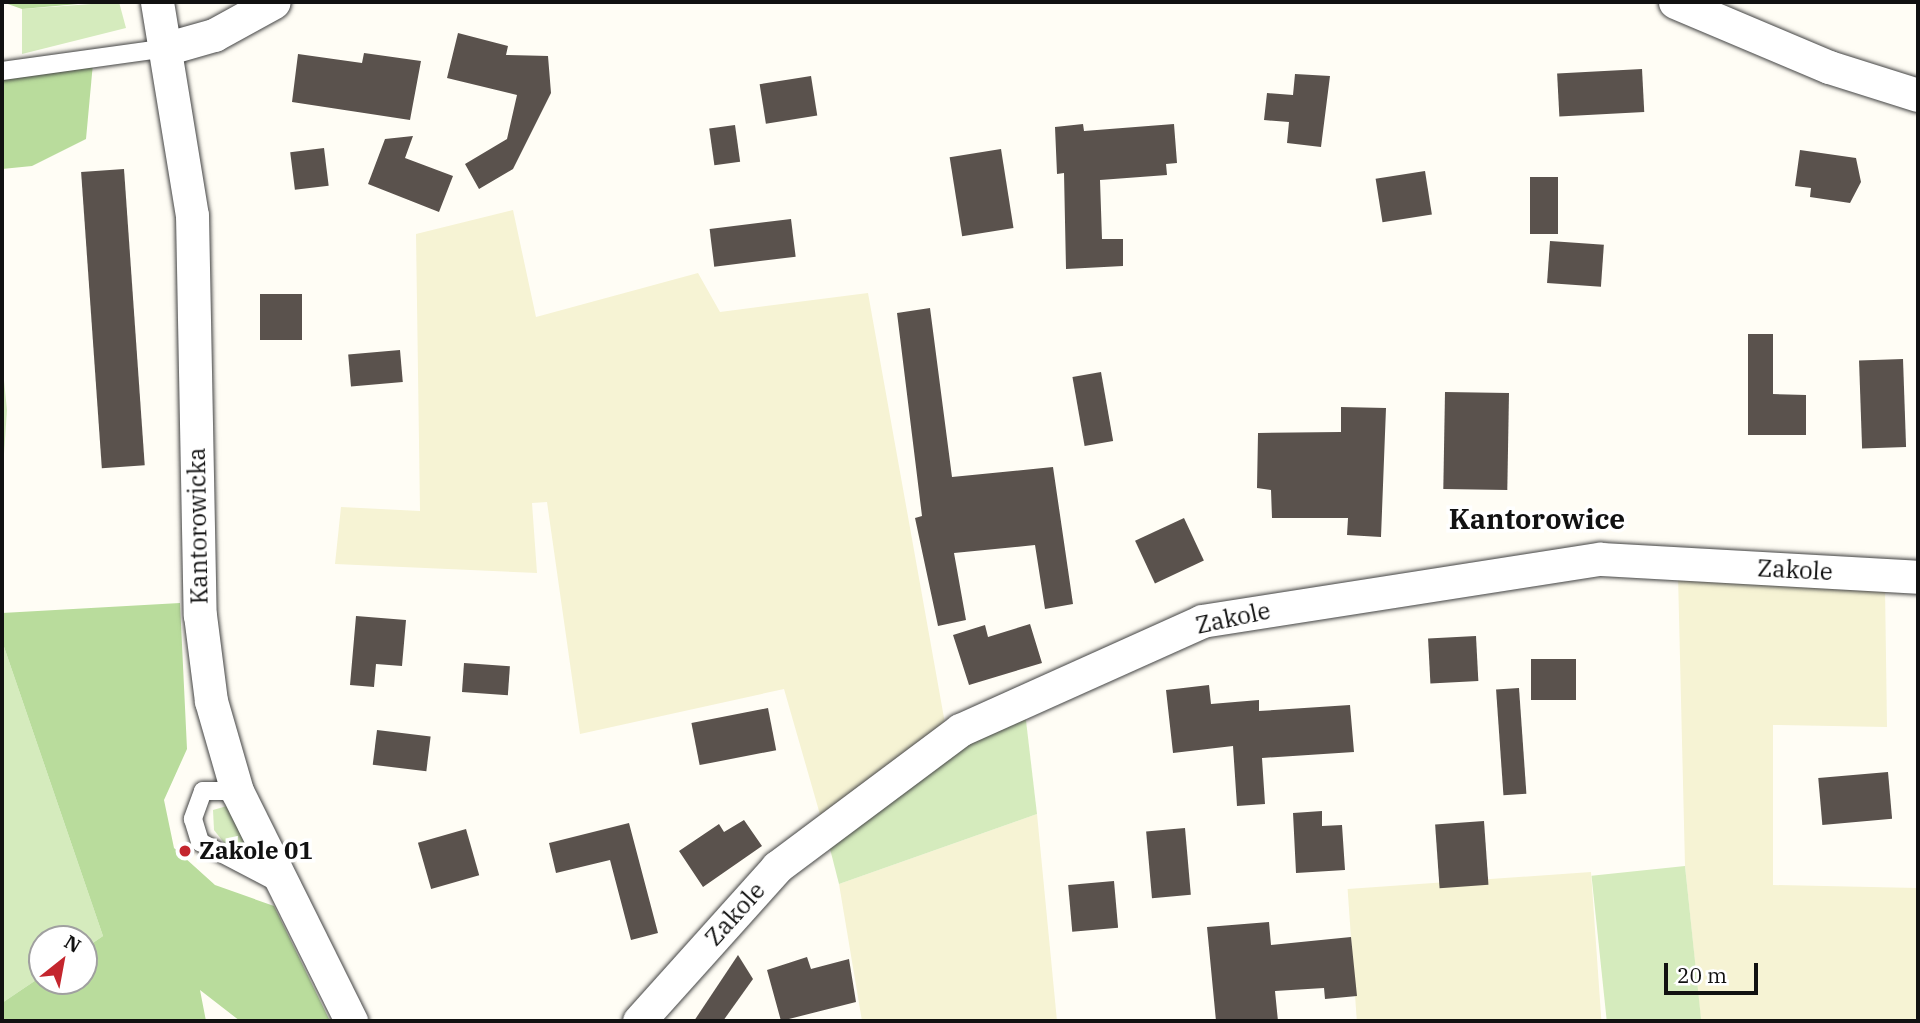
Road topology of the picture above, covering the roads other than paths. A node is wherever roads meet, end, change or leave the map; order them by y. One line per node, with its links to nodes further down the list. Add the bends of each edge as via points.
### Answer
1 (274, 2): 3 (street, via 214,35)
2 (1675, 2): 5 (street, via 1829,67)
3 (161, 22): 4 (lane); 7 (street, Kantorowicka, via 192,215 200,615 211,701)
4 (2, 71)
5 (1918, 95)
6 (1918, 577): 10 (street, Zakole, via 1600,559 1202,621 960,730 777,867)
7 (237, 792): 8 (street, Kantorowicka); 8 (lane, via 203,791 193,819 200,842)
8 (278, 883): 9 (street, Kantorowicka)
9 (351, 1021)
10 (639, 1021)

